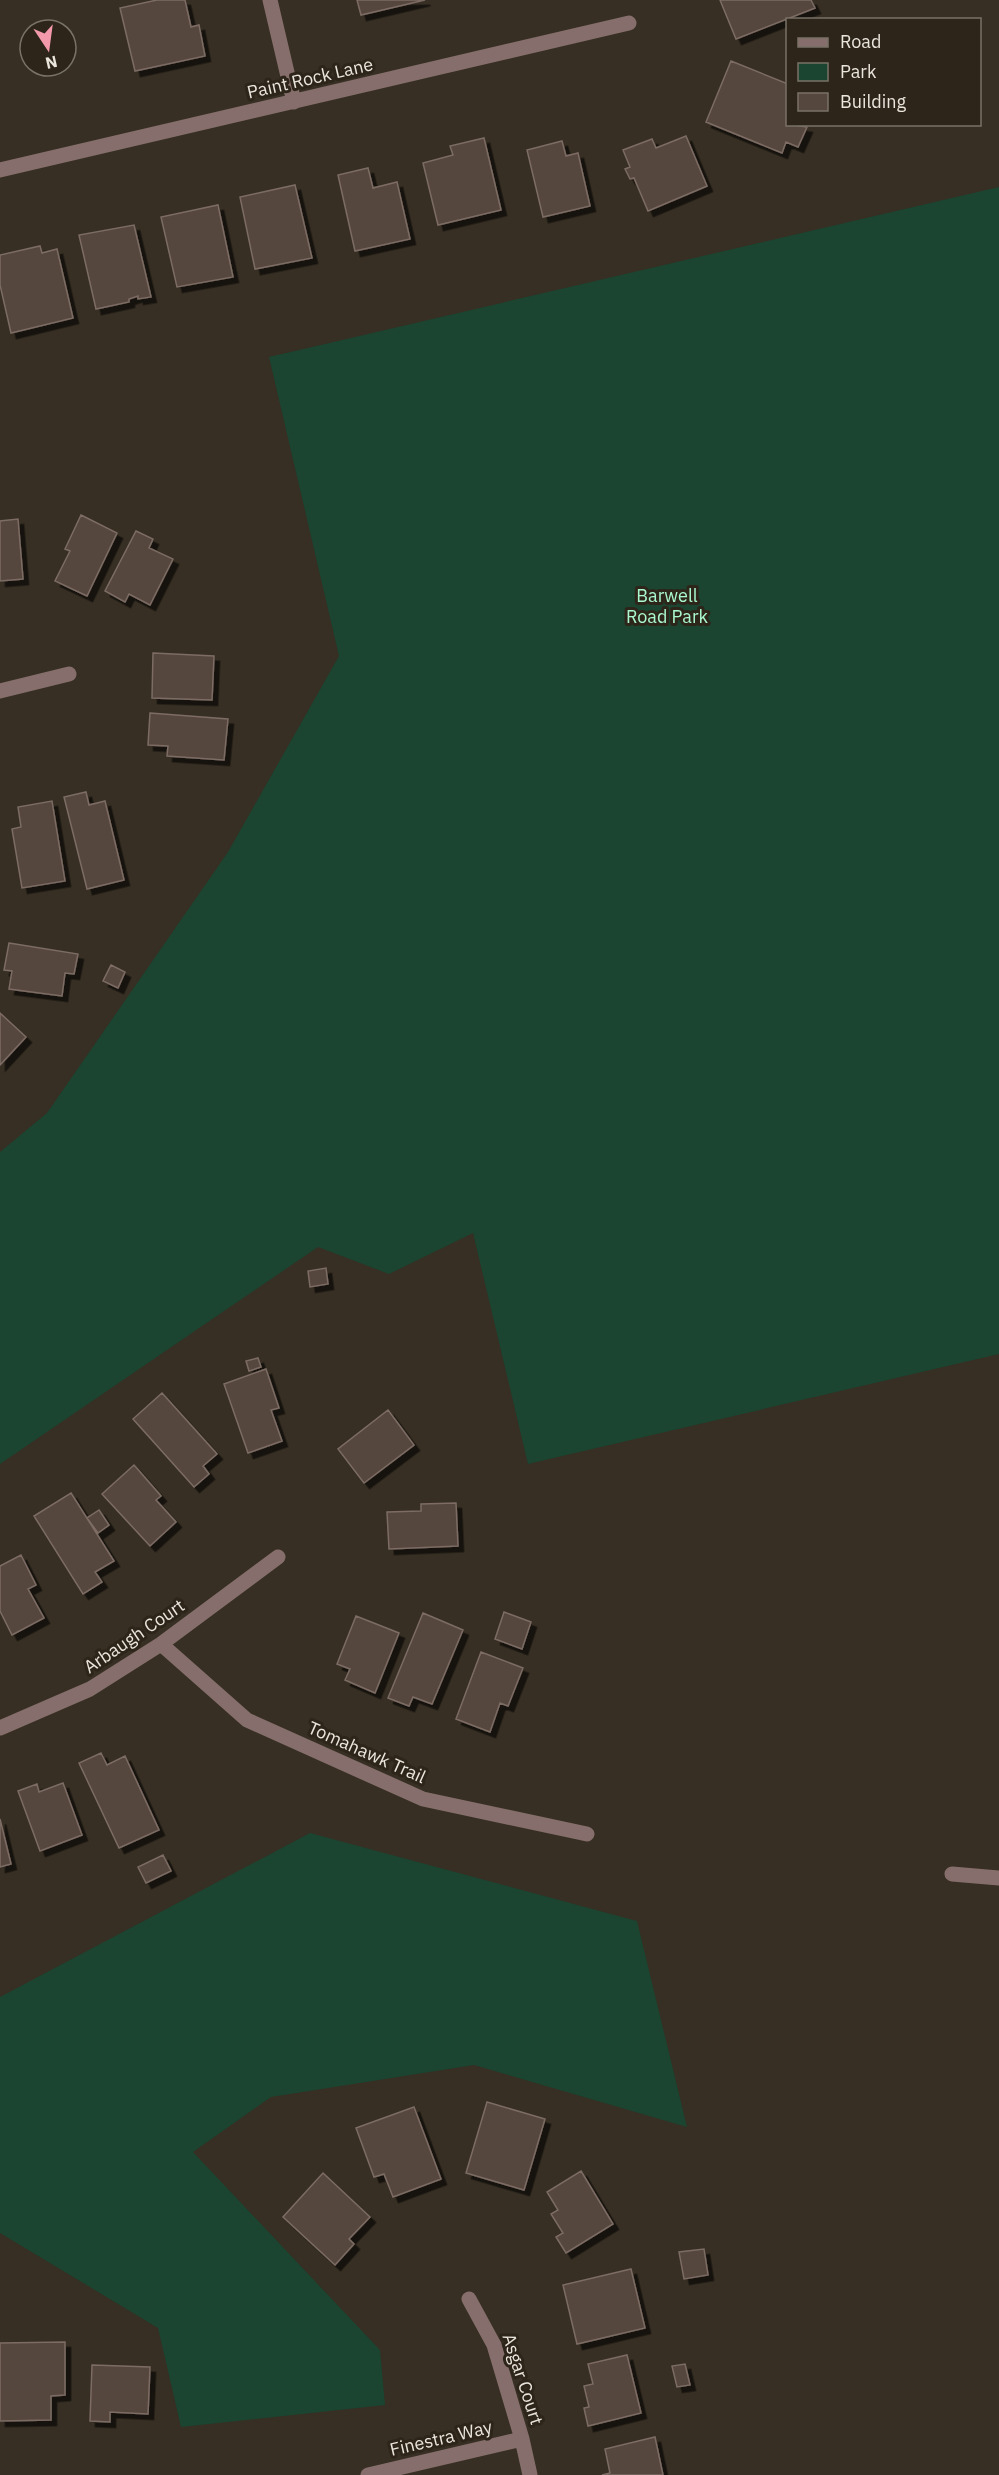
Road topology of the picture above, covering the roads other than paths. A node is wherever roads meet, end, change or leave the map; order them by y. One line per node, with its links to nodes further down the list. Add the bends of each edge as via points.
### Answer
1 (270, 0): 3 (street)
2 (629, 23): 3 (street, Paint Rock Lane)
3 (294, 102): 4 (street, Paint Rock Lane)
4 (0, 170)
5 (69, 674): 6 (street)
6 (0, 691)
7 (278, 1557): 8 (street, Arbaugh Court)
8 (161, 1644): 9 (street, Arbaugh Court, via 90,1689); 10 (street, Tomahawk Trail, via 247,1720 413,1794)
9 (0, 1728)
10 (587, 1834)
11 (952, 1874): 12 (street)
12 (999, 1878)
13 (469, 2299): 14 (street, Asgar Court, via 494,2345)
14 (522, 2439): 15 (street, Finestra Way); 16 (street, Asgar Court)
15 (368, 2475)
16 (530, 2475)

